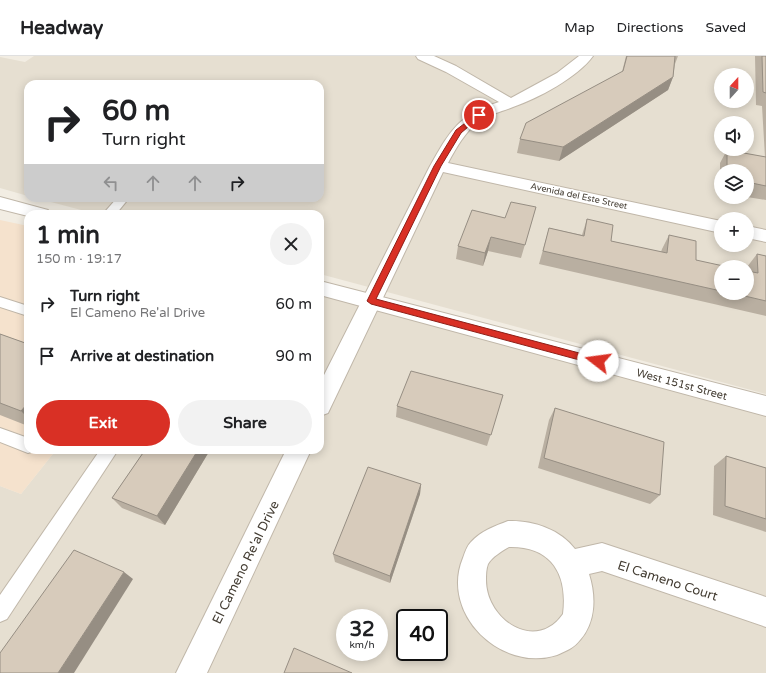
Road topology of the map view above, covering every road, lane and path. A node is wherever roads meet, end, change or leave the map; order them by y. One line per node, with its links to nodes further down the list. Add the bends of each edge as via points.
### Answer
1 (423, 56): 3 (street)
2 (586, 56): 3 (street, via 560,78)
3 (510, 103): 4 (street, via 479,115 458,132)
4 (438, 166): 9 (street, Avenida del Este Street); 13 (street)
5 (120, 202): 8 (lane)
6 (0, 203): 7 (street)
7 (27, 210)
8 (112, 210)
9 (714, 225)
10 (754, 233): 11 (street)
11 (766, 236)
12 (324, 289): 13 (street, West 151st Street)
13 (371, 301): 16 (street); 17 (street, West 151st Street)
14 (0, 302): 15 (lane)
15 (24, 310)
16 (324, 398)
17 (766, 406)
18 (0, 435): 19 (lane)
19 (24, 444)
20 (107, 454): 23 (lane)
21 (297, 454): 25 (street, El Cameno Re'al Drive)
22 (570, 564): 24 (street, El Cameno Court, via 602,557)
23 (0, 612)
24 (766, 612)
25 (191, 673)

